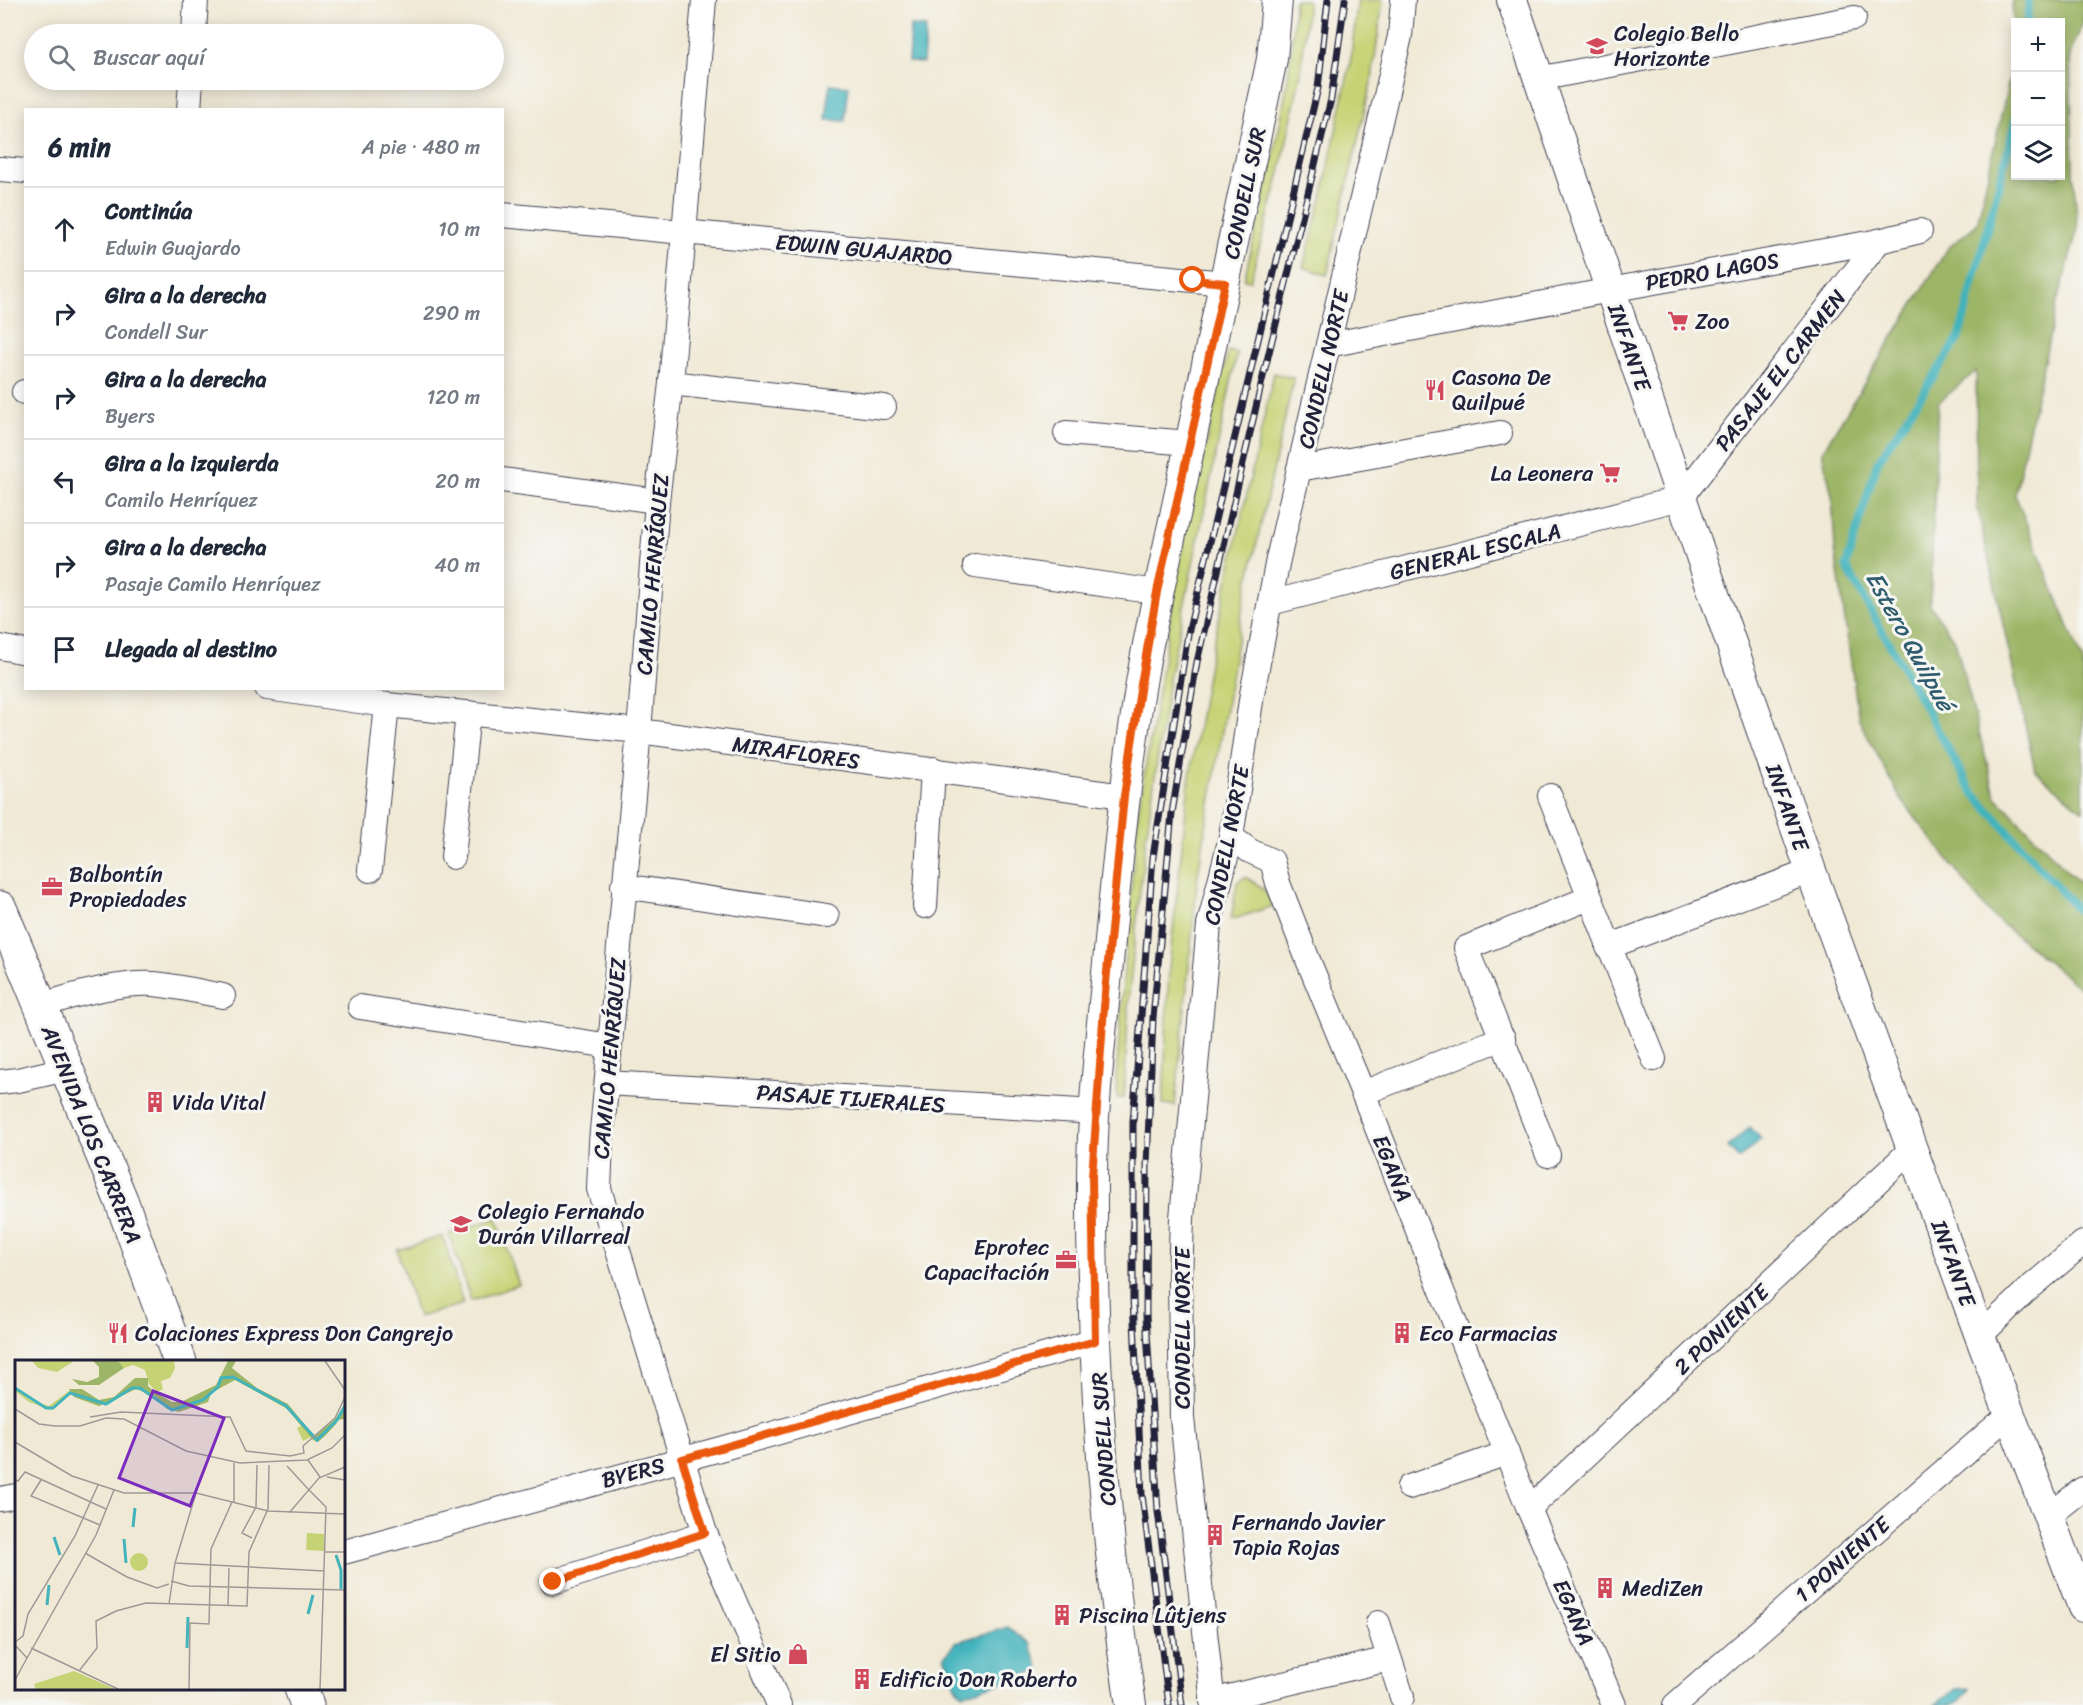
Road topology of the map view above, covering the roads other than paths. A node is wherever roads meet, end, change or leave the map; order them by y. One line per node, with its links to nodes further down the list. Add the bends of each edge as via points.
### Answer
1 (196, 0): 7 (street)
2 (704, 0): 15 (street, CAMILO HENRÍQUEZ)
3 (1276, 0): 17 (street, CONDELL SUR, via 1272,59)
4 (1403, 0): 19 (street, CONDELL NORTE, via 1400,36)
5 (1512, 0): 8 (street, INFANTE)
6 (1854, 18): 8 (street)
7 (195, 24)
8 (1538, 79): 18 (street, INFANTE)
9 (190, 90): 10 (street)
10 (189, 108)
11 (0, 169): 12 (street)
12 (24, 171)
13 (504, 215): 15 (street, EDWIN GUAJARDO)
14 (1920, 231): 16 (street, PEDRO LAGOS)
15 (683, 232): 17 (street, EDWIN GUAJARDO); 20 (street, CAMILO HENRÍQUEZ)
16 (1879, 241): 18 (street, PEDRO LAGOS); 27 (street, PASAJE EL CARMEN)
17 (1225, 283): 24 (street, CONDELL SUR)
18 (1610, 290): 19 (street, PEDRO LAGOS); 27 (street, INFANTE)
19 (1328, 345): 25 (street, CONDELL NORTE)
20 (671, 383): 21 (street); 28 (street, CAMILO HENRÍQUEZ)
21 (884, 407)
22 (1066, 433): 24 (street)
23 (1500, 433): 25 (street)
24 (1190, 443): 30 (street, CONDELL SUR)
25 (1299, 469): 31 (street, CONDELL NORTE)
26 (504, 480): 28 (street)
27 (1681, 498): 31 (street, GENERAL ESCALA); 44 (street, INFANTE)
28 (657, 501): 37 (street, CAMILO HENRÍQUEZ)
29 (975, 566): 30 (street)
30 (1157, 592): 39 (street, CONDELL SUR)
31 (1270, 603): 41 (street, CONDELL NORTE, via 1252,694)
32 (0, 647): 33 (street)
33 (24, 652)
34 (281, 690): 35 (street, MIRAFLORES)
35 (387, 705): 36 (street, MIRAFLORES); 43 (street)
36 (468, 713): 37 (street, MIRAFLORES); 42 (street)
37 (639, 731): 38 (street, MIRAFLORES); 45 (street, CAMILO HENRÍQUEZ)
38 (933, 769): 39 (street, MIRAFLORES); 47 (street)
39 (1124, 796): 61 (street, CONDELL SUR)
40 (1550, 796): 46 (street)
41 (1240, 844): 60 (street, EGAÑA, via 1272,861); 85 (street, CONDELL NORTE, via 1209,925 1182,1218 1182,1418)
42 (453, 858)
43 (370, 870)
44 (1811, 871): 50 (street); 62 (street, INFANTE)
45 (623, 886): 49 (street); 55 (street, CAMILO HENRÍQUEZ)
46 (1589, 898): 50 (street); 54 (street, via 1466,948)
47 (925, 906)
48 (0, 908): 52 (main road, AVENIDA LOS CARRERA)
49 (827, 916)
50 (1608, 947): 56 (street)
51 (223, 996): 52 (street, via 140,984 82,993)
52 (40, 1006): 57 (main road, AVENIDA LOS CARRERA)
53 (360, 1007): 55 (street)
54 (1503, 1038): 60 (street); 63 (street)
55 (610, 1046): 59 (street, CAMILO HENRÍQUEZ)
56 (1654, 1059)
57 (66, 1069): 58 (street); 67 (main road, AVENIDA LOS CARRERA, via 121,1200)
58 (0, 1082)
59 (606, 1083): 61 (street, PASAJE TIJERALES); 70 (street, CAMILO HENRÍQUEZ, via 599,1189)
60 (1363, 1093): 69 (street, EGAÑA)
61 (1096, 1112): 66 (street, CONDELL SUR, via 1092,1177)
62 (1913, 1148): 65 (street, INFANTE); 75 (street, 2 PONIENTE)
63 (1548, 1155)
64 (2083, 1243): 65 (street)
65 (1980, 1336): 68 (street, INFANTE)
66 (1095, 1341): 70 (street, BYERS); 88 (street, CONDELL SUR, via 1106,1498)
67 (179, 1360)
68 (2010, 1415): 76 (street, INFANTE); 90 (street, 1 PONIENTE)
69 (1507, 1453): 71 (street); 75 (street, EGAÑA)
70 (682, 1459): 77 (street, CAMILO HENRÍQUEZ); 78 (street, BYERS)
71 (1409, 1487)
72 (2083, 1489): 76 (street)
73 (15, 1496): 74 (street)
74 (0, 1499)
75 (1529, 1509): 89 (street, EGAÑA)
76 (2049, 1515): 80 (street, INFANTE)
77 (705, 1533): 79 (street); 87 (street, CAMILO HENRÍQUEZ)
78 (345, 1552)
79 (553, 1582)
80 (2083, 1607)
81 (1378, 1623): 82 (street)
82 (1389, 1659): 84 (street); 85 (street)
83 (301, 1690): 86 (main road)
84 (1402, 1697)
85 (1213, 1703)
86 (307, 1705)
87 (779, 1705)
88 (1131, 1705)
89 (1614, 1705)
90 (1675, 1705)

